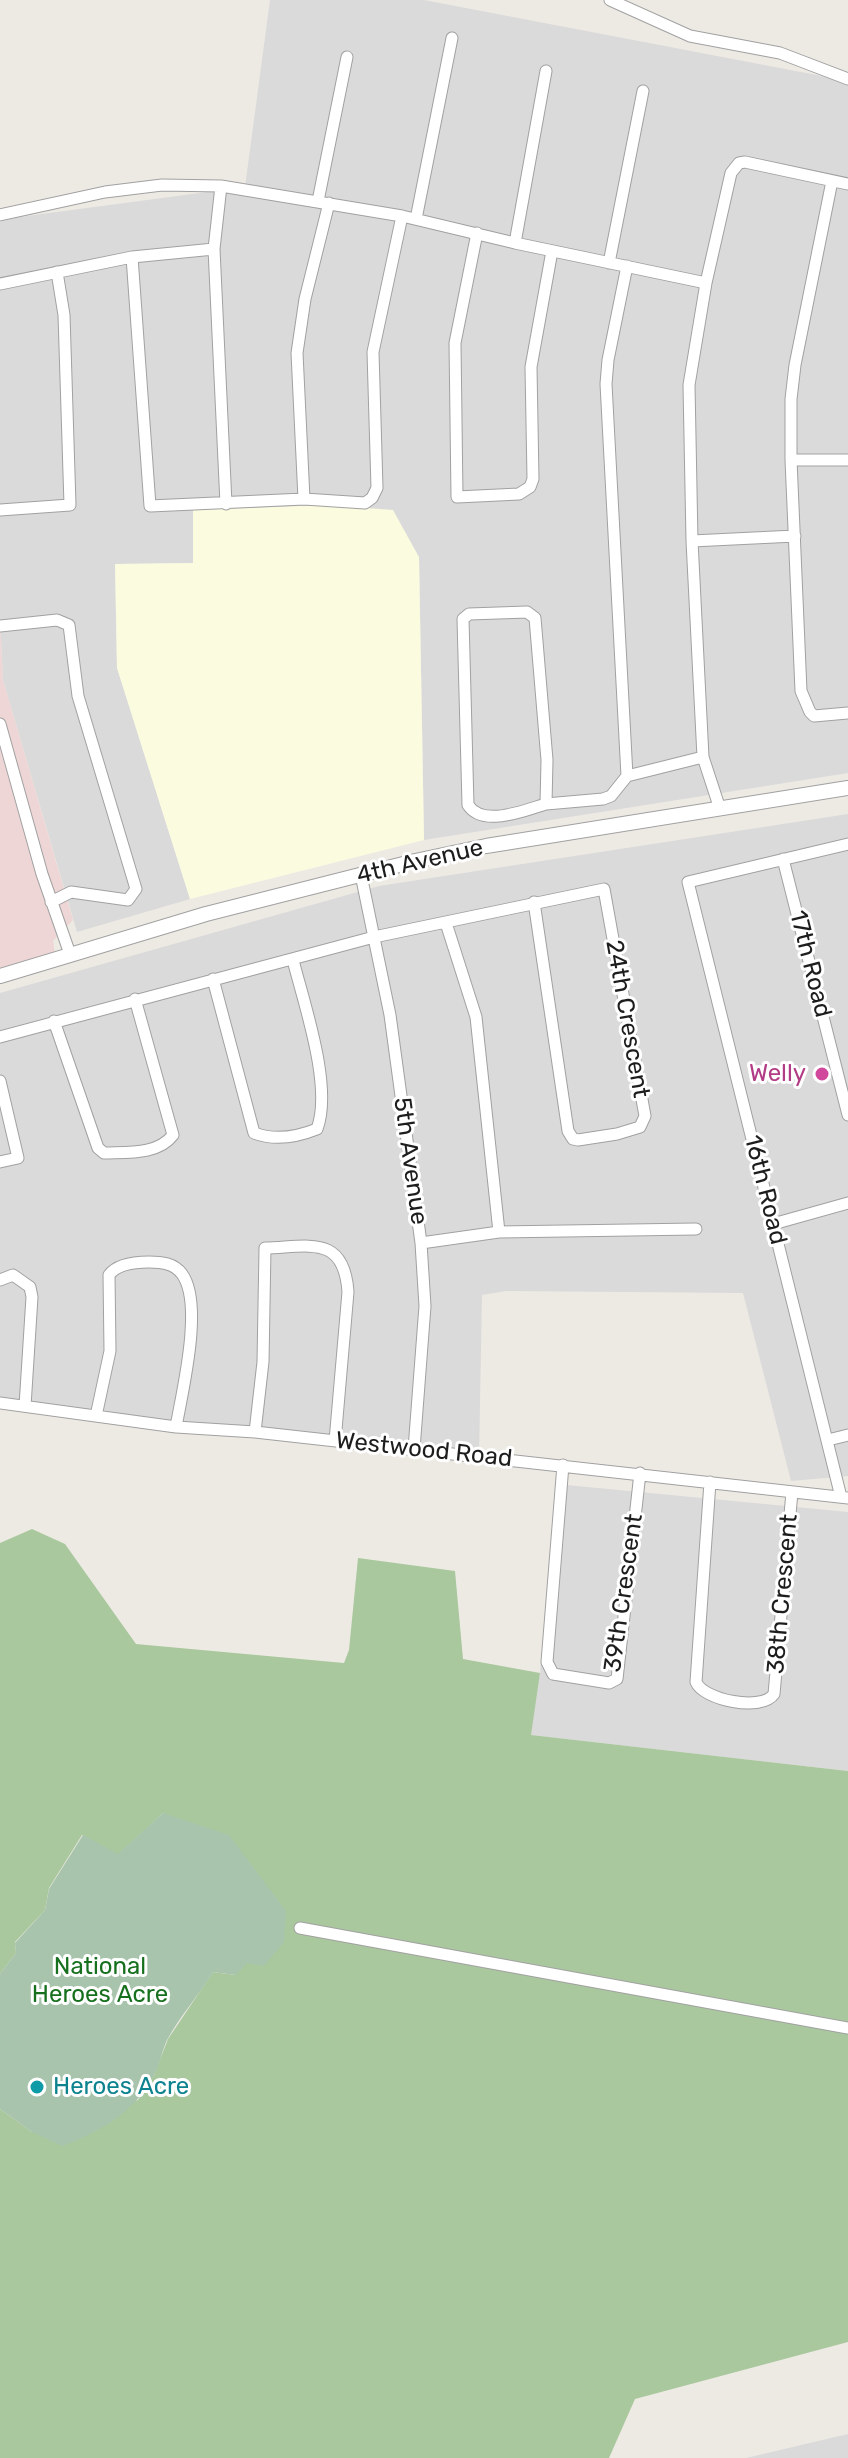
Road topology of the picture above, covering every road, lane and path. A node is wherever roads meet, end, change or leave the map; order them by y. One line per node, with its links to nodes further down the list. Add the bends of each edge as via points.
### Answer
1 (610, 0): 5 (street, via 690,36 780,53)
2 (452, 38): 13 (street)
3 (347, 57): 10 (street)
4 (546, 71): 15 (street)
5 (848, 79)
6 (643, 91): 19 (street)
7 (832, 181): 8 (street); 22 (street, via 739,163 731,173); 24 (street, via 795,365)
8 (848, 184)
9 (221, 186): 10 (street); 11 (street, via 120,190); 16 (street)
10 (323, 202): 12 (street); 26 (street, via 297,353)
11 (0, 215)
12 (402, 216): 13 (street); 26 (street, via 373,352 377,488 365,503)
13 (416, 219): 14 (street)
14 (477, 233): 15 (street); 17 (street, via 455,343 457,497 519,494 530,487 531,367)
15 (515, 243): 17 (street)
16 (214, 249): 18 (street); 27 (street)
17 (552, 251): 19 (street)
18 (132, 257): 21 (street); 27 (street, via 150,506)
19 (609, 263): 20 (street)
20 (627, 266): 22 (street); 35 (street, via 606,384)
21 (57, 272): 23 (street); 28 (street, via 64,315 70,505)
22 (706, 283): 30 (street, via 689,385)
23 (0, 284)
24 (791, 460): 25 (street); 29 (street)
25 (848, 460)
26 (304, 499): 27 (street)
27 (226, 504)
28 (0, 510)
29 (795, 536): 30 (street); 32 (street, via 801,691 814,716)
30 (692, 541): 34 (street)
31 (0, 626): 42 (street, via 57,620 69,625 78,696 136,889 128,900 71,892)
32 (848, 713)
33 (0, 724): 42 (street)
34 (703, 757): 35 (street); 38 (street)
35 (627, 776): 37 (street, via 603,799)
36 (848, 788): 38 (street, 4th Avenue)
37 (546, 804): 37 (street, via 503,815 479,815 468,805 463,619 469,614 527,612 535,618)
38 (720, 809): 41 (street, 4th Avenue, via 486,846)
39 (848, 844): 40 (street)
40 (783, 859): 54 (street, 17th Road); 58 (street, 16th Road, via 688,882)
41 (361, 875): 45 (street, 5th Avenue); 46 (street, 4th Avenue)
42 (51, 902): 46 (street)
43 (534, 902): 43 (street, 24th Crescent, via 604,889 645,1116 640,1127 578,1140 566,1127); 44 (street)
44 (446, 923): 45 (street); 60 (street, via 476,1017)
45 (374, 937): 47 (street); 61 (street, 5th Avenue)
46 (70, 954): 48 (street, 4th Avenue)
47 (293, 960): 49 (street); 49 (street, via 320,1073 323,1110 317,1129 305,1134 278,1138 254,1133)
48 (0, 976)
49 (213, 979): 50 (street)
50 (135, 999): 51 (street); 51 (street, via 173,1135 156,1149 104,1153 98,1148)
51 (54, 1021): 52 (street)
52 (0, 1037)
53 (0, 1081): 56 (street, via 18,1158)
54 (846, 1096): 55 (street, 17th Road)
55 (848, 1115)
56 (0, 1162)
57 (848, 1203): 58 (street)
58 (773, 1224): 69 (street, 16th Road)
59 (696, 1229): 60 (street)
60 (499, 1232): 61 (street)
61 (421, 1243): 71 (street, 5th Avenue, via 425,1306)
62 (0, 1280): 64 (street, via 13,1275 30,1287 32,1297)
63 (0, 1403): 64 (street, Westwood Road)
64 (25, 1406): 65 (street, Westwood Road)
65 (96, 1416): 66 (street, Westwood Road); 66 (street, via 110,1351 109,1275 129,1264 170,1264 189,1289 191,1317)
66 (176, 1427): 67 (street, Westwood Road)
67 (255, 1432): 70 (street, Westwood Road); 70 (street, via 263,1362 265,1248 325,1246 342,1262 348,1292)
68 (848, 1435): 69 (street)
69 (828, 1440): 76 (street, 16th Road)
70 (335, 1441): 71 (street, Westwood Road)
71 (414, 1449): 72 (street, Westwood Road)
72 (563, 1465): 73 (street, Westwood Road); 73 (street, 39th Crescent, via 547,1662 553,1674 609,1683 617,1679)
73 (640, 1473): 74 (street, Westwood Road)
74 (710, 1482): 75 (street, Westwood Road); 75 (street, 38th Crescent, via 696,1682 708,1694 741,1702 764,1702 774,1694)
75 (792, 1492): 76 (street, Westwood Road)
76 (844, 1498)
77 (300, 1928): 78 (street)
78 (848, 2028)

